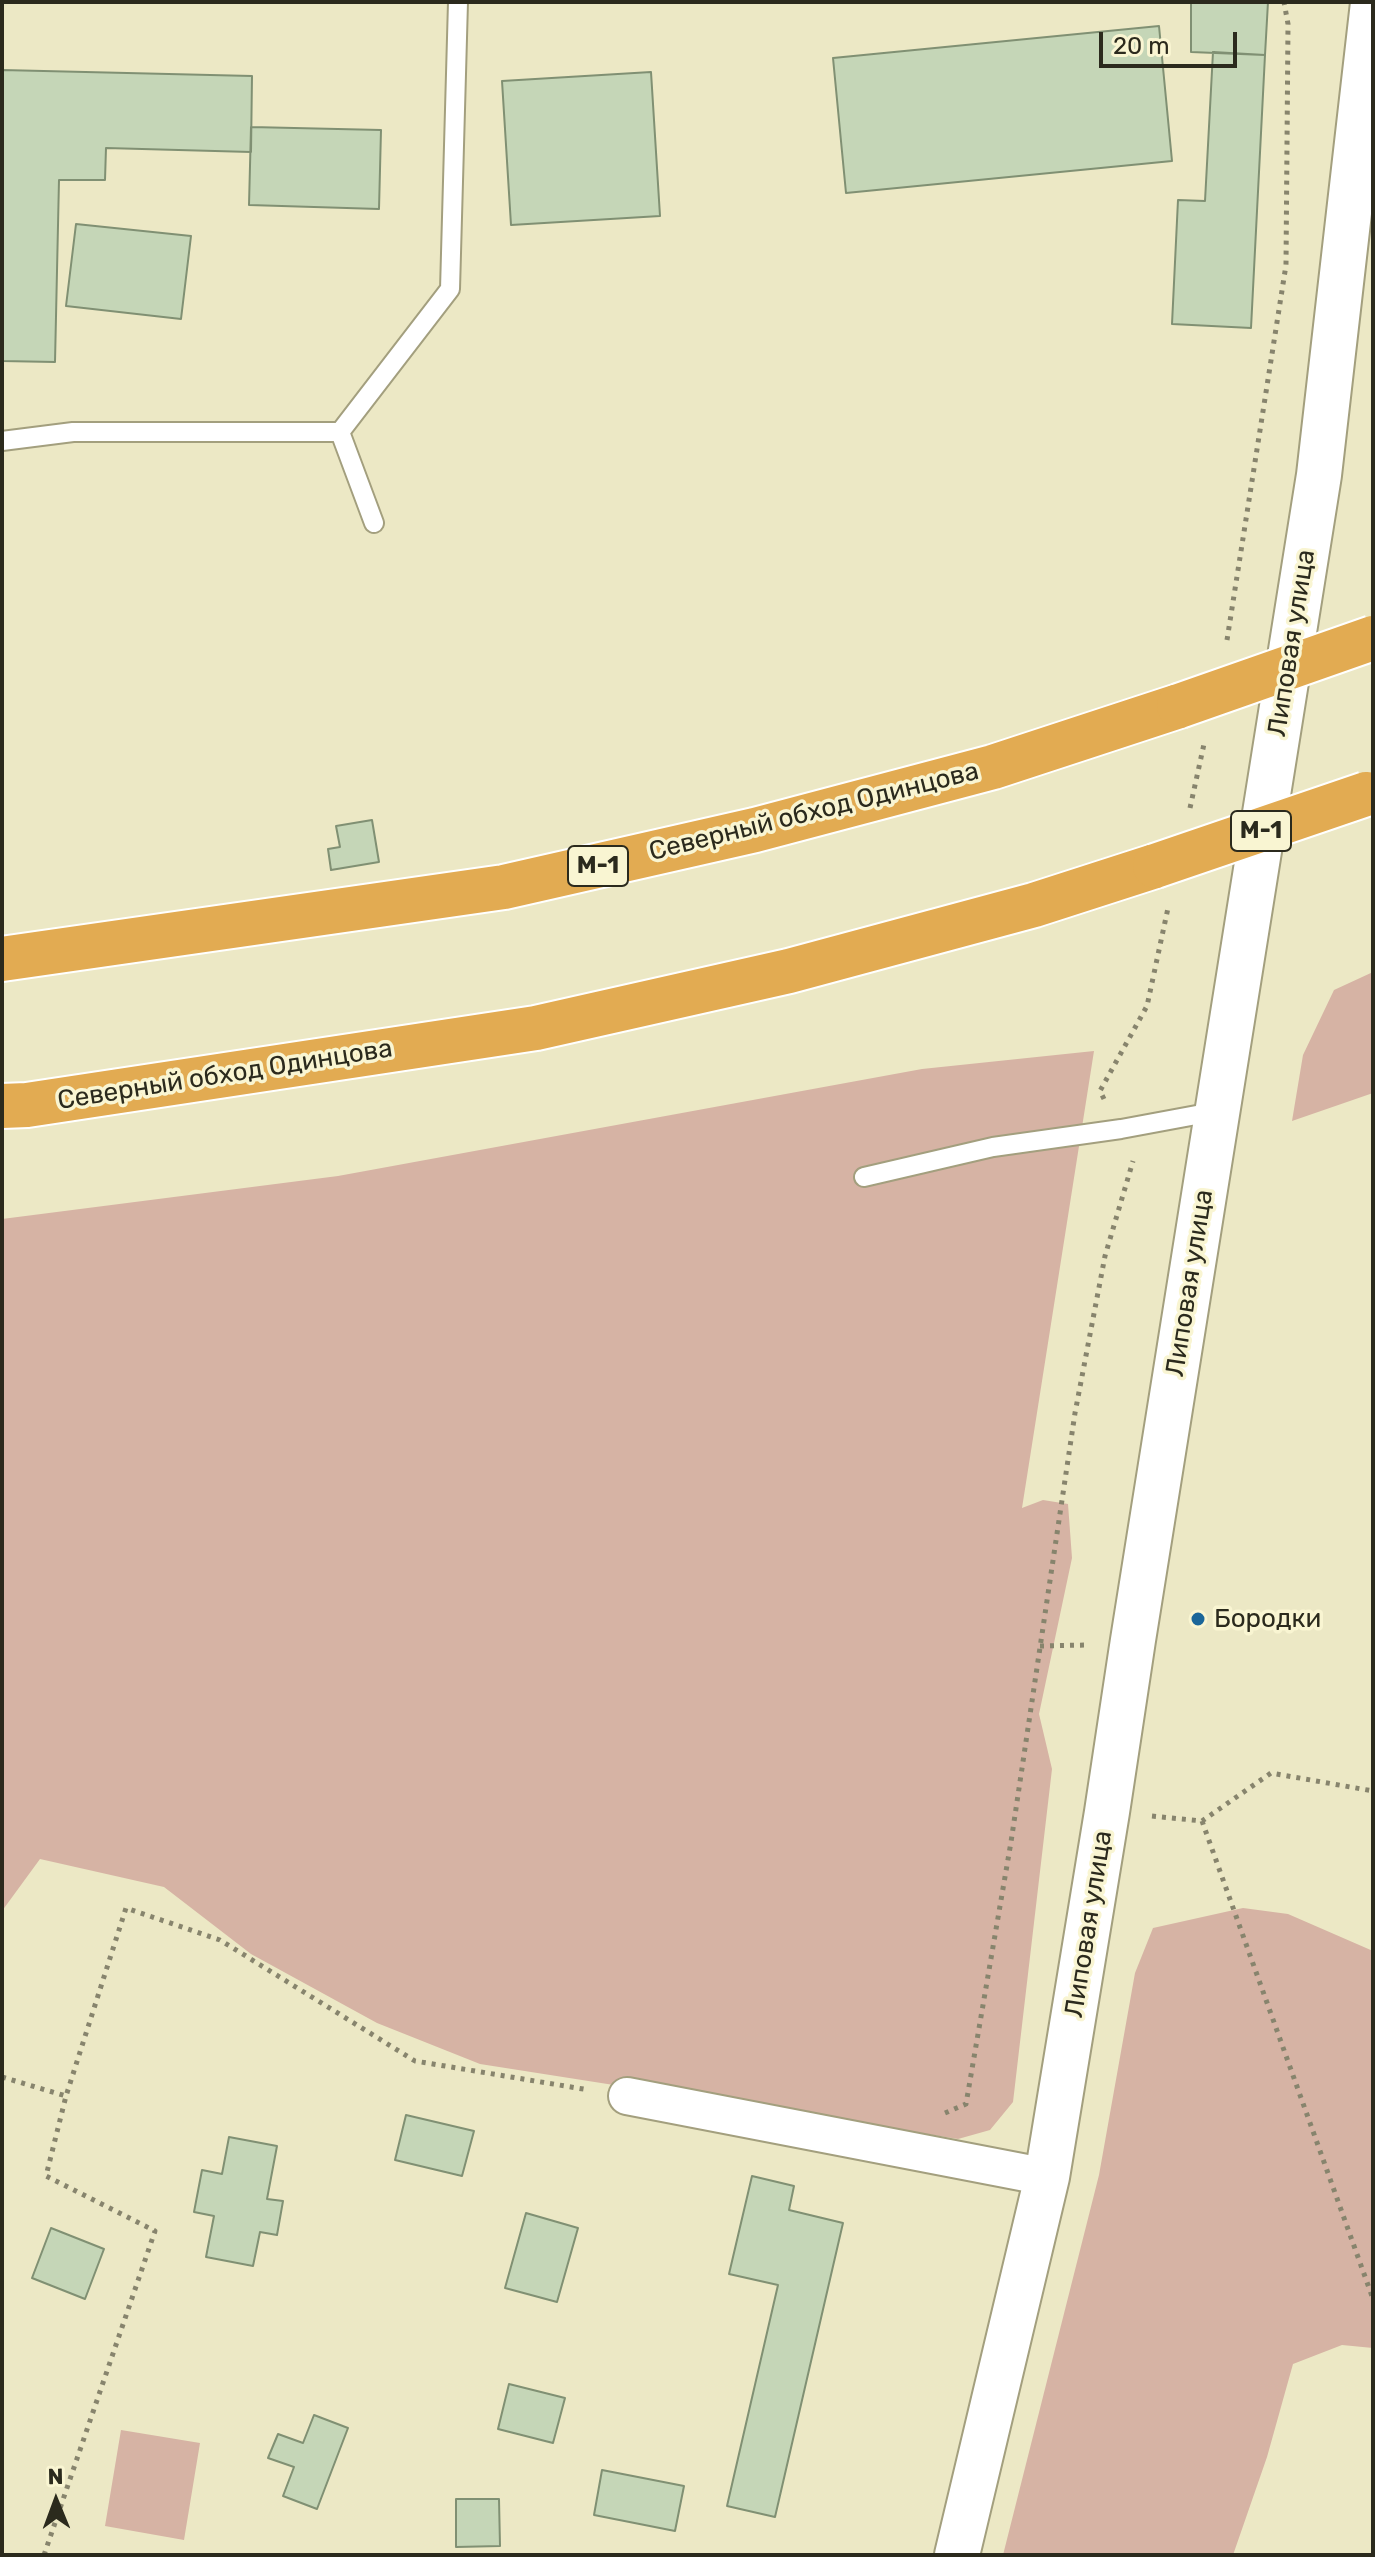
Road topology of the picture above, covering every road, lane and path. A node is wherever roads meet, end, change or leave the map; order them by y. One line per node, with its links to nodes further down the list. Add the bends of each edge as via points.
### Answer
1 (458, 2): 3 (lane, via 450,289)
2 (1373, 3): 10 (street, Липовая улица, via 1319,475)
3 (340, 432): 4 (lane, via 73,432); 5 (lane)
4 (2, 441)
5 (374, 523)
6 (1373, 638): 8 (highway, Северный обход Одинцова / М-1, bridge, via 964,775 755,830 504,887)
7 (1369, 792): 9 (highway, Северный обход Одинцова / М-1, bridge, via 1034,905 789,971 536,1028)
8 (2, 959)
9 (2, 1106)
10 (1218, 1111): 11 (lane, via 993,1147); 15 (street, Липовая улица)
11 (864, 1177)
12 (1088, 1645): 13 (path)
13 (1040, 1646)
14 (1373, 1791): 16 (path, via 1271,1773)
15 (1107, 1812): 16 (path); 20 (street, Липовая улица)
16 (1202, 1821): 21 (path)
17 (2, 2077): 18 (path)
18 (66, 2096): 19 (path, via 126,1908 220,1940 415,2061); 22 (path, via 46,2176 155,2231)
19 (627, 2096): 20 (street)
20 (1047, 2177): 23 (street, Липовая улица)
21 (1373, 2299)
22 (44, 2555)
23 (957, 2555)

